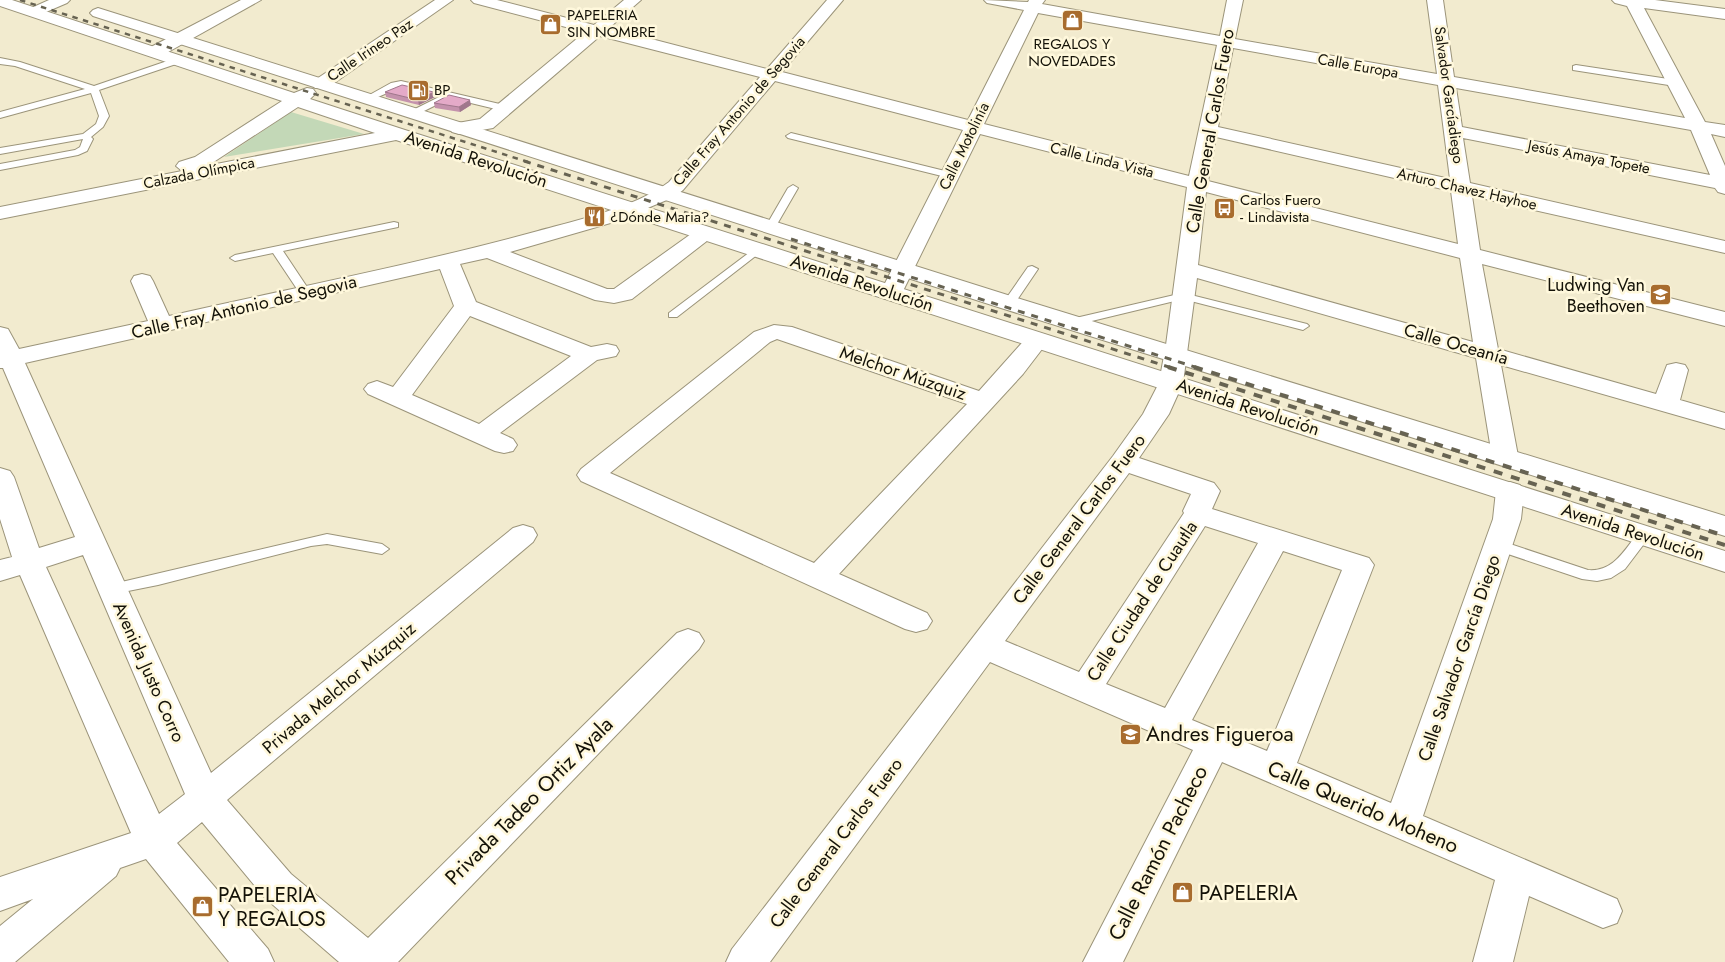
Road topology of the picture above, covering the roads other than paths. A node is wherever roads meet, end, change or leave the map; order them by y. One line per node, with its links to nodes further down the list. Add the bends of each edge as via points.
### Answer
1 (59, 0): 13 (street); 16 (street, Avenida Revolución)
2 (253, 0): 16 (street)
3 (445, 0): 25 (street, Calle Irineo Paz)
4 (479, 0): 15 (street, Calle Linda Vista)
5 (633, 0): 15 (street, Calzada Olímpica)
6 (835, 0): 22 (street, Calle Fray Antonio de Segovia)
7 (992, 0): 12 (street, Calle Europa)
8 (1235, 0): 17 (street, Calle General Carlos Fuero)
9 (1435, 0): 23 (street, Salvador Garcíadiego)
10 (0, 1): 13 (street, Avenida Revolución)
11 (1628, 1): 14 (street); 24 (street)
12 (1036, 4): 17 (street, Calle Europa); 34 (street, Calle Motolinía)
13 (34, 12): 18 (street, Avenida Revolución)
14 (1725, 14)
15 (597, 30): 22 (street, Calle Linda Vista); 30 (street, Calzada Olímpica)
16 (181, 40): 18 (street); 25 (street, Avenida Revolución)
17 (1226, 43): 23 (street, Calle Europa); 36 (street, Calle General Carlos Fuero)
18 (155, 52): 19 (street, Avenida Revolución)
19 (179, 60): 26 (lane); 29 (street, Avenida Revolución)
20 (0, 61): 26 (lane)
21 (1576, 68): 24 (lane)
22 (770, 76): 34 (street, Calle Linda Vista); 49 (street, Calle Fray Antonio de Segovia)
23 (1448, 82): 33 (street, Calle Europa); 37 (street, Salvador Garcíadiego)
24 (1676, 83): 33 (street)
25 (321, 84): 28 (street, Avenida Revolución); 29 (street, Calle Irineo Paz)
26 (94, 90): 32 (lane); 40 (lane, via 104,116 100,125)
27 (447, 96): 28 (lane, via 399,84); 30 (lane); 31 (lane)
28 (368, 98): 31 (street, Avenida Revolución)
29 (297, 99): 39 (street, Avenida Revolución); 50 (street, Calzada Olímpica, via 192,165)
30 (504, 108): 35 (street, Calzada Olímpica, via 486,124)
31 (414, 114): 35 (street, Avenida Revolución)
32 (0, 115)
33 (1698, 126): 38 (street, Calle Europa); 46 (street)
34 (974, 127): 44 (street, Calle Motolinía); 45 (street, Calle Linda Vista)
35 (459, 128): 39 (street, Calzada Olímpica); 49 (street, Avenida Revolución)
36 (1208, 130): 45 (street, Calle General Carlos Fuero); 47 (street, Arturo Chavez Hayhoe)
37 (1454, 131): 46 (street, Jesús Amaya Topete); 47 (street, Salvador Garcíadiego)
38 (1725, 131)
39 (398, 134): 51 (street, Avenida Revolución); 52 (street, Calzada Olímpica)
40 (86, 136): 42 (lane); 43 (lane, via 84,149 78,152)
41 (791, 136): 44 (lane)
42 (0, 151)
43 (0, 167)
44 (950, 175): 63 (street, Calle Motolinía)
45 (1197, 184): 60 (street, Calle Linda Vista); 64 (street, Calle General Carlos Fuero)
46 (1724, 185)
47 (1462, 187): 56 (street, Arturo Chavez Hayhoe); 60 (street, Salvador Garcíadiego)
48 (793, 188): 54 (lane)
49 (667, 193): 51 (street, Calle Fray Antonio de Segovia); 54 (street, Avenida Revolución)
50 (0, 202)
51 (629, 208): 55 (street, Avenida Revolución); 59 (street, Calle Fray Antonio de Segovia, via 607,218)
52 (0, 213)
53 (394, 225): 57 (lane)
54 (771, 226): 63 (street, Avenida Revolución)
55 (705, 233): 58 (street, Avenida Revolución); 59 (street, via 624,294 614,296 603,295)
56 (1725, 247)
57 (276, 249): 61 (lane); 67 (lane)
58 (758, 249): 68 (street, Avenida Revolución); 72 (lane)
59 (489, 252): 62 (street, Calle Fray Antonio de Segovia)
60 (1470, 254): 73 (street, Calle Linda Vista); 79 (street, Salvador Garcíadiego)
61 (234, 258)
62 (448, 261): 67 (street, Calle Fray Antonio de Segovia); 71 (street)
63 (904, 268): 68 (street, Calle Motolinía); 70 (street, Avenida Revolución)
64 (1186, 268): 69 (street, Calle General Carlos Fuero); 79 (street, Calle Oceanía)
65 (1032, 269): 70 (lane)
66 (142, 281): 75 (street)
67 (305, 293): 75 (street, Calle Fray Antonio de Segovia)
68 (891, 293): 77 (street, Avenida Revolución)
69 (1183, 296): 74 (lane); 76 (lane); 80 (street, Calle General Carlos Fuero)
70 (1009, 303): 74 (street, Avenida Revolución)
71 (466, 306): 86 (street, via 387,393); 86 (street, via 598,353)
72 (673, 315)
73 (1725, 319)
74 (1071, 322): 80 (street, Avenida Revolución)
75 (162, 325): 78 (street, Calle Fray Antonio de Segovia)
76 (1303, 326)
77 (1037, 340): 82 (street, Avenida Revolución); 83 (street, Melchor Múzquiz)
78 (4, 351): 97 (street, Avenida Justo Corro)
79 (1486, 353): 84 (street, Calle Oceanía); 88 (street, Salvador Garcíadiego)
80 (1177, 354): 82 (street, Calle General Carlos Fuero); 88 (street, Avenida Revolución)
81 (1676, 370): 84 (street)
82 (1171, 383): 89 (street, Calle General Carlos Fuero, via 1156,414); 91 (street, Avenida Revolución)
83 (983, 401): 102 (street); 102 (street, Melchor Múzquiz, via 784,332 774,332 762,337 591,475)
84 (1666, 404): 85 (street, Calle Oceanía)
85 (1725, 421)
86 (481, 434): 87 (street)
87 (504, 445)
88 (1505, 456): 93 (street, Avenida Revolución)
89 (1123, 462): 92 (street, Calle Ciudad de Cuautla, via 1204,489 1206,496); 106 (street, Calle General Carlos Fuero)
90 (0, 477): 101 (street)
91 (1510, 491): 95 (street, Avenida Revolución); 98 (street, Calle Salvador García Diego, via 1507,519)
92 (1198, 514): 96 (street); 107 (street, Calle Ciudad de Cuautla)
93 (1725, 526)
94 (523, 535): 111 (street, Privada Melchor Múzquiz)
95 (1643, 536): 98 (lane, via 1616,570 1602,577); 100 (street, Avenida Revolución)
96 (1275, 538): 108 (street); 110 (street, via 1359,565)
97 (92, 542): 101 (street); 103 (street, Avenida Justo Corro)
98 (1498, 545): 112 (street, Calle Salvador García Diego)
99 (382, 549): 103 (lane, via 327,539 311,541)
100 (1725, 562)
101 (15, 567): 113 (street)
102 (819, 578): 104 (street)
103 (112, 589): 111 (street, Avenida Justo Corro)
104 (916, 622)
105 (688, 641): 120 (street, Privada Tadeo Ortiz Ayala)
106 (985, 646): 107 (street, Calle Querido Moheno); 121 (street, Calle General Carlos Fuero)
107 (1086, 689): 108 (street, Calle Querido Moheno)
108 (1172, 726): 109 (street, Calle Querido Moheno)
109 (1214, 744): 110 (street, Calle Querido Moheno); 122 (street, Calle Ramón Pacheco)
110 (1276, 770): 112 (street, Calle Querido Moheno)
111 (205, 800): 113 (street, Privada Melchor Múzquiz); 120 (street, Avenida Justo Corro, via 278,886)
112 (1402, 823): 115 (street, Calle Querido Moheno)
113 (154, 841): 114 (street); 119 (street)
114 (118, 853): 116 (street); 118 (street)
115 (1516, 872): 117 (street, Calle Querido Moheno); 123 (street)
116 (0, 894)
117 (1603, 912)
118 (0, 950)
119 (254, 962)
120 (369, 962)
121 (746, 962)
122 (1102, 962)
123 (1493, 962)

